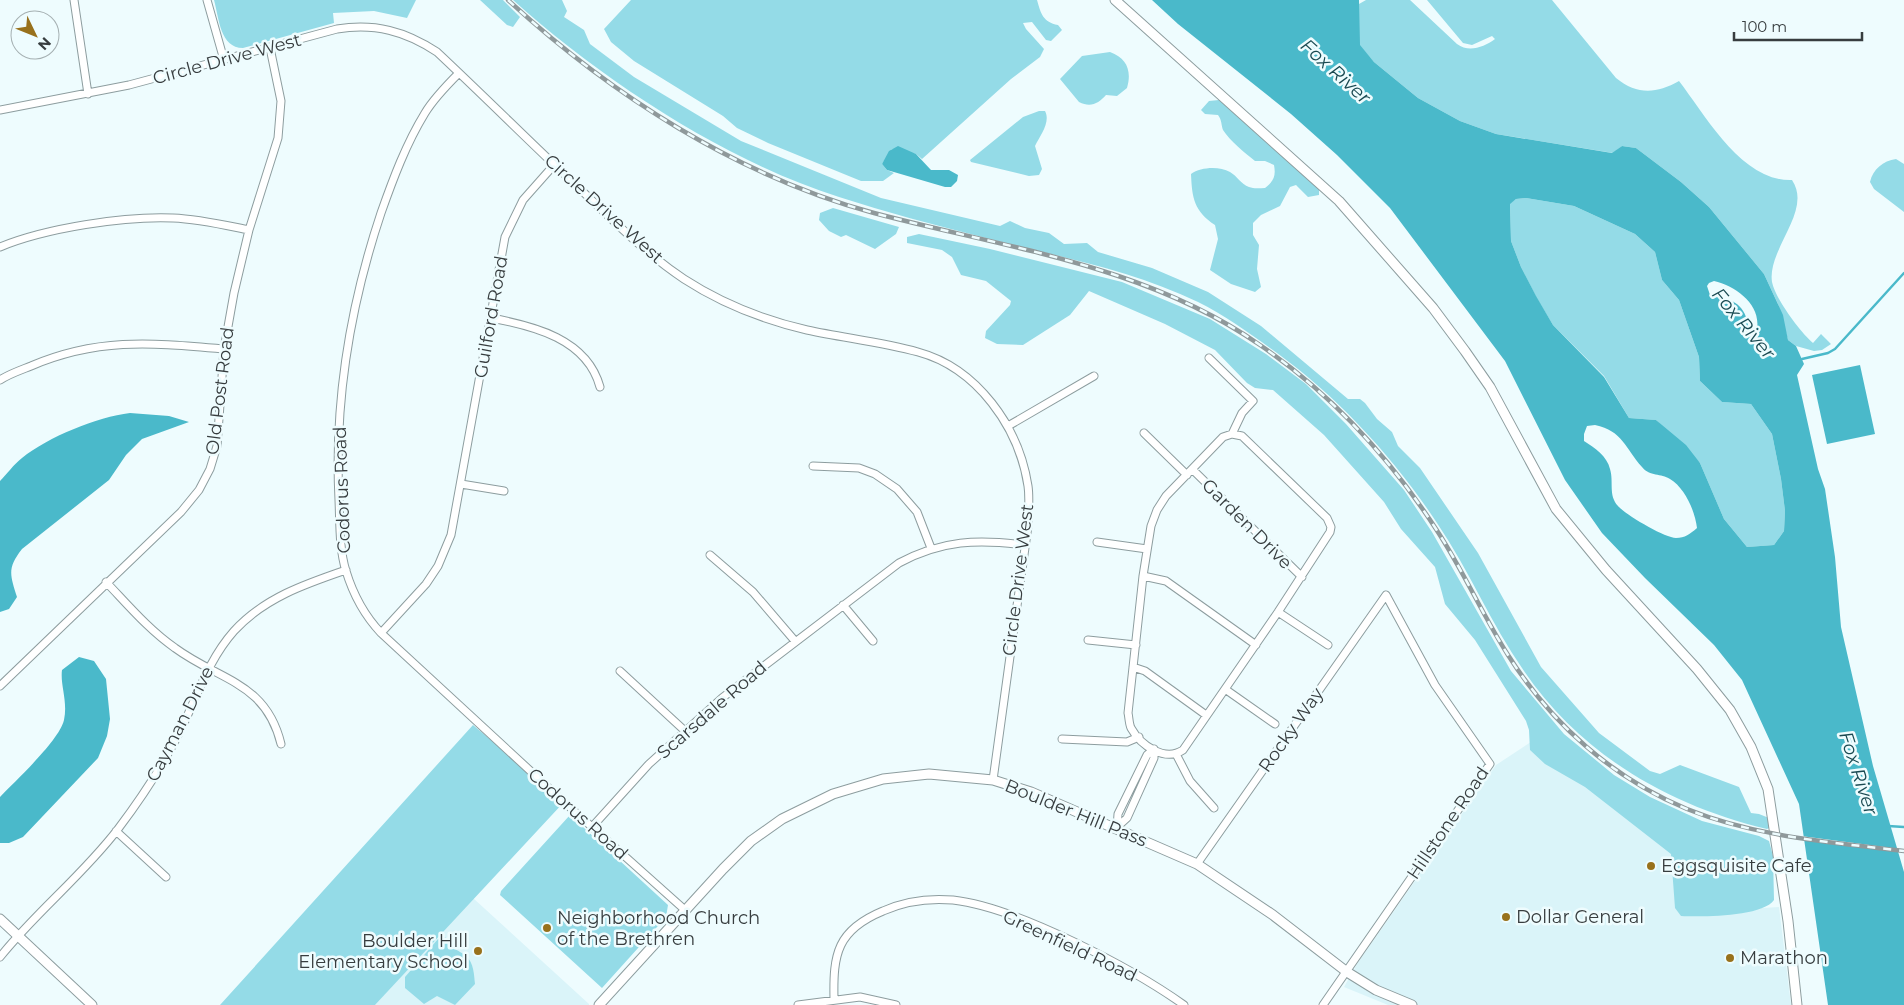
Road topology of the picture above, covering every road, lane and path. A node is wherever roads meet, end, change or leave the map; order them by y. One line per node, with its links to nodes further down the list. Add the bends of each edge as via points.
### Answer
1 (74, 0): 7 (street)
2 (207, 0): 5 (street)
3 (1115, 0): 77 (street, via 1339,201 1371,236 1433,308 1490,388 1556,510 1730,710 1751,746 1768,789 1788,921)
4 (270, 48): 5 (street, Circle Drive West); 6 (street, Circle Drive West, via 337,29 380,27 423,43); 10 (street, Old Post Road, via 281,101 278,138)
5 (224, 60): 7 (street, Circle Drive West)
6 (459, 73): 9 (street, Circle Drive West); 30 (street, Codorus Road, via 426,112 410,141 372,240 354,307 344,361 338,482)
7 (88, 94): 8 (street, Circle Drive West)
8 (0, 110)
9 (554, 164): 12 (street, Guilford Road, via 513,217 502,251); 18 (street, Circle Drive West, via 633,240 686,280 770,320 920,352 971,381)
10 (249, 230): 11 (street, via 202,221 152,218 72,228); 13 (street, Old Post Road)
11 (0, 247)
12 (491, 318): 17 (street, via 537,328 552,335 585,358 596,370); 23 (street, Guilford Road)
13 (224, 349): 16 (street, via 124,342 73,351); 33 (street, Old Post Road, via 217,446 210,469 199,490 181,512)
14 (1210, 358): 20 (street, Garden Drive, via 1253,401 1242,413)
15 (1094, 376): 18 (street)
16 (0, 380)
17 (600, 386)
18 (1008, 426): 26 (street, Circle Drive West, via 1028,485 1028,526)
19 (1144, 433): 22 (street, Garden Drive)
20 (1232, 434): 22 (street, Garden Drive, via 1223,437); 32 (street, Garden Drive, via 1242,436 1327,518 1331,527 1329,537)
21 (813, 466): 27 (street, via 859,468 897,489 917,512)
22 (1190, 473): 28 (street, Garden Drive, via 1166,496 1157,510); 32 (street, Garden Drive)
23 (461, 484): 24 (street); 37 (street, Guilford Road, via 451,535 438,566)
24 (504, 491)
25 (1097, 542): 28 (street)
26 (1024, 545): 27 (street, Scarsdale Road, via 972,541); 57 (street, Circle Drive West)
27 (931, 548): 35 (street, Scarsdale Road, via 899,563)
28 (1147, 549): 31 (street, Garden Drive)
29 (710, 555): 39 (street, via 753,592)
30 (346, 570): 37 (street, Codorus Road, via 360,603); 45 (street, Cayman Drive, via 307,583 268,603 234,631)
31 (1143, 576): 41 (street, Garden Drive); 42 (street, via 1166,581)
32 (1302, 577): 36 (street, Garden Drive)
33 (106, 582): 45 (street, via 162,638); 47 (street, Old Post Road)
34 (1386, 595): 62 (street, Rocky Way); 68 (street, Hillstone Road, via 1435,685 1490,764)
35 (843, 605): 39 (street, Scarsdale Road); 40 (street)
36 (1278, 612): 42 (street, Garden Drive); 43 (street)
37 (381, 633): 59 (street, Codorus Road)
38 (1088, 640): 41 (street)
39 (795, 641): 51 (street, Scarsdale Road, via 722,698)
40 (872, 641)
41 (1136, 645): 44 (street, Garden Drive)
42 (1256, 645): 48 (street, Garden Drive)
43 (1328, 645)
44 (1133, 666): 49 (street, via 1145,671); 52 (street, Garden Drive, via 1128,713 1131,727)
45 (208, 667): 54 (street, via 250,693 269,710); 61 (street, Cayman Drive, via 164,760)
46 (620, 671): 51 (street)
47 (0, 686)
48 (1225, 689): 49 (street, Garden Drive); 50 (street)
49 (1206, 715): 56 (street, Garden Drive, via 1183,750)
50 (1275, 724)
51 (685, 732): 59 (street, Scarsdale Road, via 649,764)
52 (1139, 737): 53 (street, via 1126,742); 55 (street, Garden Drive)
53 (1062, 739)
54 (281, 744)
55 (1154, 749): 56 (street, Garden Drive, via 1161,754); 60 (street, via 1154,758 1127,818)
56 (1176, 754): 58 (street, via 1190,781)
57 (993, 780): 60 (street, Boulder Hill Pass, via 1031,792); 64 (street, Boulder Hill Pass, via 908,775 833,794 782,819 751,841)
58 (1214, 808)
59 (592, 826): 64 (street, Codorus Road)
60 (1116, 828): 62 (street, Boulder Hill Pass)
61 (116, 831): 63 (street); 66 (street, Cayman Drive)
62 (1197, 864): 68 (street, Boulder Hill Pass, via 1273,915)
63 (166, 877)
64 (685, 910): 71 (street, Boulder Hill Pass)
65 (0, 919): 66 (street)
66 (19, 936): 67 (street, Cayman Drive); 70 (street)
67 (0, 957)
68 (1347, 972): 75 (street); 76 (street, Boulder Hill Pass, via 1376,990)
69 (834, 999): 72 (street); 73 (street, via 860,997); 74 (street, Greenfield Road, via 836,958 855,927 899,904 937,899 967,903 1021,919 1126,970)
70 (92, 1005)
71 (599, 1005)
72 (798, 1005)
73 (896, 1005)
74 (1184, 1005)
75 (1323, 1005)
76 (1412, 1005)
77 (1795, 1005)

